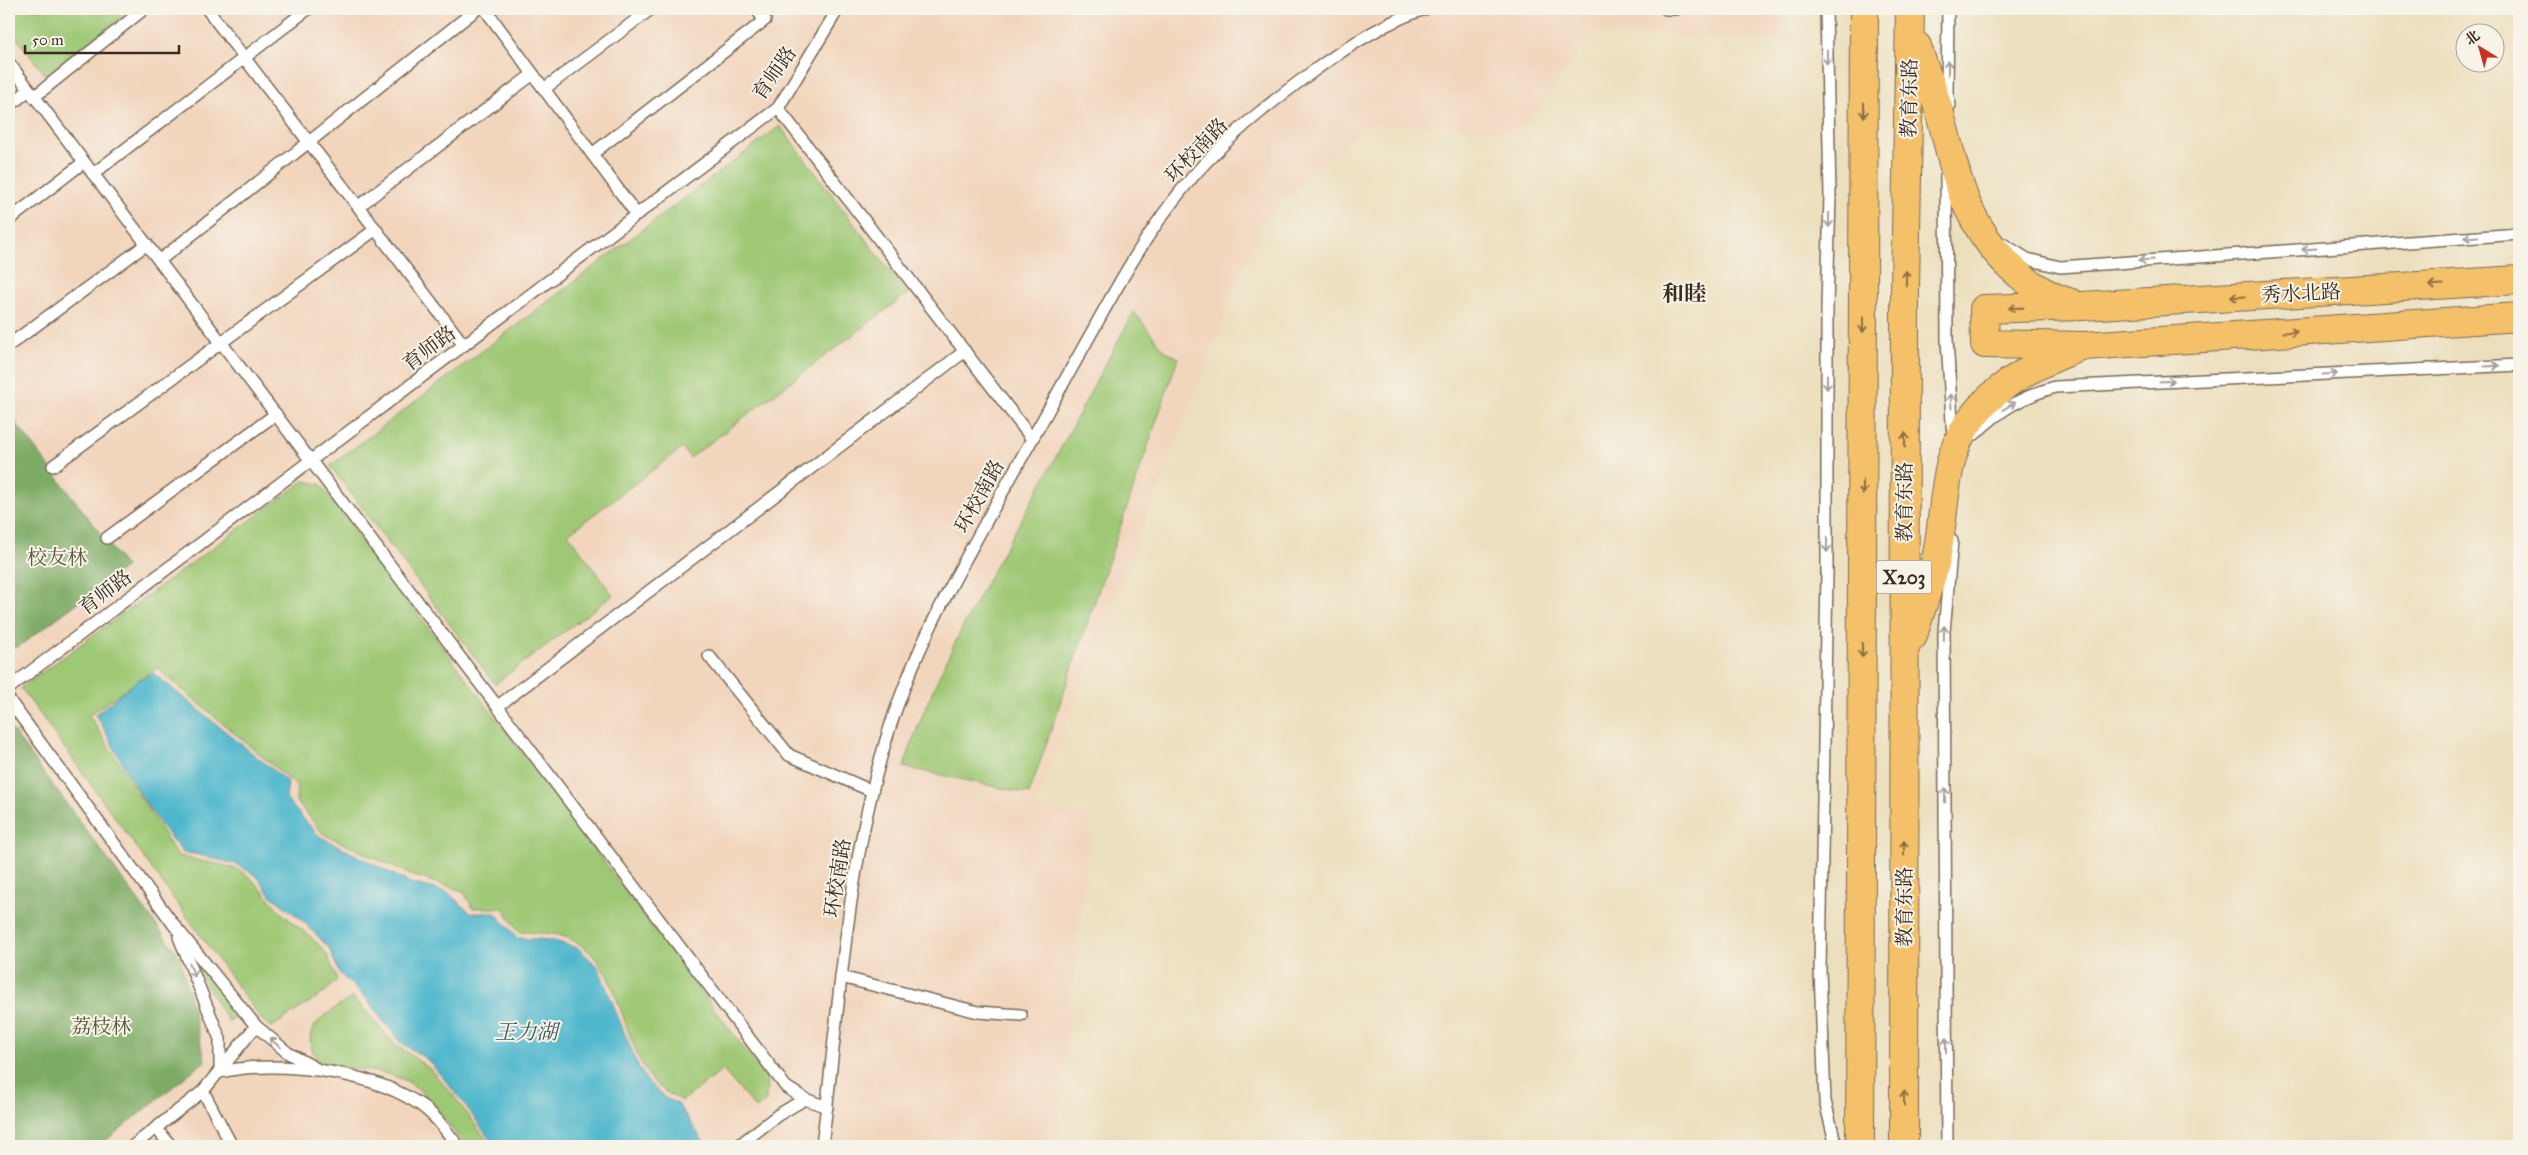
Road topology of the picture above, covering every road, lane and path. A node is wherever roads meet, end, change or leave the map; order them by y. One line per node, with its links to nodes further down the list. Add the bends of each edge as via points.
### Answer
1 (144, 9): 20 (lane)
2 (207, 9): 16 (lane)
3 (308, 9): 16 (lane)
4 (478, 9): 25 (lane)
5 (485, 9): 18 (lane)
6 (650, 9): 19 (lane)
7 (756, 9): 26 (lane, via 765,20)
8 (838, 9): 23 (lane, 育师路)
9 (1425, 9): 46 (lane, 环校南路, via 1334,56 1214,153 1182,191 1127,268)
10 (1666, 9): 11 (lane)
11 (1676, 9)
12 (1826, 9): 74 (lane, one-way to 74, via 1830,195 1820,970 1825,1101)
13 (1864, 9): 75 (main road, 教育东路 / X203, one-way to 75)
14 (1948, 9): 21 (lane, one-way to 14)
15 (1910, 18): 24 (main road); 53 (main road, 教育东路 / X203, one-way to 15)
16 (245, 58): 25 (lane); 28 (lane)
17 (9, 63): 20 (lane)
18 (533, 74): 19 (lane); 29 (lane)
19 (544, 90): 26 (lane)
20 (32, 93): 22 (lane); 27 (lane)
21 (1947, 93): 24 (lane); 33 (lane, one-way to 21, via 2060,267 2026,259 2001,243 1977,209 1965,179)
22 (9, 106)
23 (778, 108): 30 (lane, 育师路); 43 (lane)
24 (1946, 134): 37 (main road, via 1967,206 1986,239 2037,289 2059,300); 47 (lane, one-way to 24, via 1947,339)
25 (310, 143): 29 (lane); 35 (lane)
26 (592, 154): 30 (lane)
27 (84, 162): 28 (lane); 31 (lane)
28 (93, 174): 34 (lane)
29 (359, 206): 32 (lane)
30 (637, 215): 41 (lane, 育师路)
31 (9, 220)
32 (376, 229): 39 (lane); 41 (lane)
33 (2519, 234)
34 (147, 244): 35 (lane); 40 (lane)
35 (160, 260): 39 (lane)
36 (2519, 280): 37 (main road, 秀水北路, one-way to 37)
37 (2082, 306): 42 (main road, 秀水北路, one-way to 42, via 1984,309 1985,344)
38 (2519, 316): 42 (main road, 秀水北路, one-way to 38)
39 (221, 341): 45 (lane); 49 (lane)
40 (9, 345)
41 (464, 345): 48 (lane, 育师路)
42 (2084, 346): 47 (main road, via 2013,379 1982,404 1964,428)
43 (965, 351): 46 (lane); 56 (lane)
44 (2519, 365): 50 (lane, one-way to 44, via 1967,442 1992,416 2025,396 2055,387)
45 (276, 414): 48 (lane); 51 (lane)
46 (1032, 439): 57 (lane, 环校南路, via 925,636 903,685)
47 (1954, 452): 50 (lane); 53 (main road, via 1936,560)
48 (311, 460): 54 (lane, 育师路); 56 (lane)
49 (53, 466)
50 (1957, 486): 77 (lane, one-way to 50, via 1944,632)
51 (107, 538)
52 (709, 656): 57 (lane, via 789,755)
53 (1904, 670): 76 (main road, 教育东路 / X203, one-way to 53)
54 (9, 688)
55 (9, 700): 58 (lane)
56 (498, 706): 65 (lane, via 786,1087)
57 (872, 791): 59 (lane, 环校南路)
58 (174, 925): 61 (lane); 63 (lane, one-way to 63, via 220,1039)
59 (841, 977): 60 (lane, via 978,1012); 66 (lane, 环校南路)
60 (1021, 1015)
61 (256, 1026): 62 (lane, one-way to 61, via 288,1053); 63 (lane)
62 (317, 1069): 63 (lane, via 261,1067); 71 (lane, via 385,1088 417,1102)
63 (220, 1072): 64 (lane)
64 (203, 1091): 67 (lane); 70 (lane)
65 (805, 1099): 66 (lane); 72 (lane)
66 (827, 1107): 73 (lane, 环校南路)
67 (156, 1128): 68 (lane); 69 (lane)
68 (133, 1146)
69 (171, 1146)
70 (232, 1146)
71 (458, 1146)
72 (738, 1146)
73 (822, 1146)
74 (1836, 1146)
75 (1860, 1146)
76 (1904, 1146)
77 (1947, 1146)

